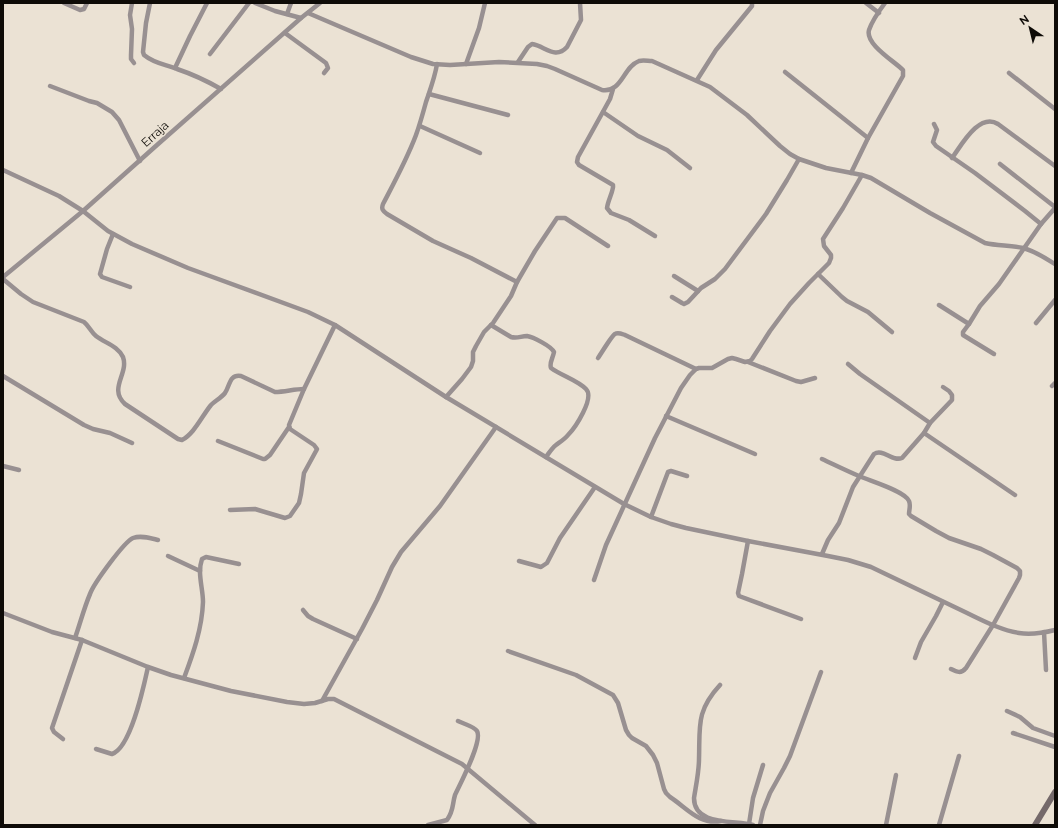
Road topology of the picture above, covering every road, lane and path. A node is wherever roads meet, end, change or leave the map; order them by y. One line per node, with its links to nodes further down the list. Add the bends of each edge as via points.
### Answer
1 (64, 3): 2 (street, via 80,10 84,9)
2 (87, 3)
3 (132, 3): 22 (street, via 131,55)
4 (150, 3): 25 (street, via 143,54 157,63)
5 (207, 3): 25 (street)
6 (249, 3): 20 (street)
7 (255, 3): 17 (street)
8 (291, 3): 17 (street)
9 (320, 3): 15 (street, Erraja)
10 (484, 3): 24 (street, via 479,28)
11 (580, 3): 21 (street, via 580,24 565,50 558,53 532,44)
12 (752, 3): 29 (street)
13 (866, 3): 16 (street)
14 (885, 3): 16 (street)
15 (308, 13): 18 (street, Erraja); 23 (street, via 411,56)
16 (879, 13): 39 (street, via 869,29 868,36 873,44 903,70 903,76)
17 (287, 14): 18 (street)
18 (301, 18): 19 (street, Erraja)
19 (285, 33): 27 (street, via 326,63 328,68); 31 (street, Erraja)
20 (210, 54)
21 (518, 62): 24 (street); 32 (street, via 547,66 602,90)
22 (134, 63)
23 (437, 64): 24 (street); 33 (street)
24 (466, 64)
25 (175, 68): 31 (street)
26 (785, 72): 39 (street)
27 (324, 73)
28 (1010, 73): 34 (street)
29 (697, 80): 32 (street, via 652,61 641,60 629,68); 42 (street, via 710,86)
30 (50, 86): 43 (street, via 98,103 112,112 119,120)
31 (220, 89): 43 (street, Erraja)
32 (613, 89): 35 (street)
33 (429, 94): 36 (street); 38 (street)
34 (1055, 109)
35 (603, 112): 46 (street, via 638,136 666,150); 54 (street, via 577,162 613,185 607,208 611,213 629,220)
36 (508, 115)
37 (934, 124): 41 (street, via 937,130 934,144)
38 (420, 126): 40 (street); 61 (street, via 382,210 433,241)
39 (868, 138): 48 (street)
40 (480, 153)
41 (952, 158): 45 (street, via 970,133 991,121); 52 (street)
42 (799, 159): 48 (street); 63 (street, via 769,208 725,269)
43 (140, 161): 51 (street, Erraja)
44 (1000, 164): 50 (street)
45 (1055, 166)
46 (690, 168)
47 (3, 170): 51 (street)
48 (851, 173): 49 (street)
49 (862, 175): 56 (street, via 985,243); 58 (street, via 825,236 824,246 831,254 831,260)
50 (1055, 207): 52 (street)
51 (83, 210): 53 (street); 60 (street, Erraja)
52 (1041, 224): 56 (street)
53 (113, 234): 62 (street, via 100,274); 69 (street, via 175,263 308,312)
54 (655, 236)
55 (608, 246): 61 (street, via 565,218 558,218)
56 (1024, 248): 57 (street); 68 (street)
57 (1055, 264)
58 (818, 274): 71 (street, via 842,297 868,312); 74 (street, via 790,304)
59 (674, 276): 63 (street)
60 (3, 278): 80 (street, via 33,302 84,322 96,337 118,350 124,362 118,386 121,399 178,439 184,439 191,432 211,405 224,394 234,376 240,376 275,392)
61 (517, 282): 70 (street, via 511,296)
62 (130, 287)
63 (698, 291): 64 (street, via 684,304)
64 (672, 297)
65 (1055, 300): 67 (street)
66 (939, 305): 68 (street)
67 (1036, 323)
68 (968, 324): 72 (street, via 963,335)
69 (335, 325): 80 (street); 81 (street)
70 (491, 325): 81 (street, via 474,349 471,367); 90 (street, via 511,337 526,336 549,346 554,352 551,368 589,393 577,423)
71 (892, 332)
72 (994, 354)
73 (598, 358): 76 (street, via 613,336 620,333)
74 (748, 362): 76 (street, via 732,358 712,368); 78 (street, via 796,381)
75 (848, 364): 83 (street)
76 (696, 369): 82 (street)
77 (3, 376): 88 (street, via 84,425)
78 (814, 378)
79 (943, 387): 83 (street, via 951,393 952,400)
80 (304, 389): 84 (street)
81 (446, 397): 85 (street)
82 (666, 416): 89 (street); 98 (street)
83 (930, 423): 86 (street)
84 (289, 427): 87 (street, via 265,459); 99 (street, via 316,448 304,473 300,500 293,513 284,518 255,509)
85 (496, 427): 90 (street); 117 (street, via 440,506 401,552)
86 (924, 432): 95 (street, via 902,458 894,459 880,452 874,454); 97 (street)
87 (218, 441)
88 (132, 443)
89 (756, 454)
90 (546, 457): 96 (street)
91 (822, 459): 95 (street)
92 (3, 466): 93 (street)
93 (19, 470)
94 (687, 476): 100 (street, via 668,472)
95 (860, 476): 103 (street); 113 (street, via 905,497 909,502 909,515 936,531 981,549 1019,570 1019,578)
96 (595, 487): 98 (street); 105 (street, via 560,538 547,563 541,567)
97 (1015, 496)
98 (624, 504): 100 (street); 108 (street)
99 (230, 510)
100 (651, 517): 102 (street, via 686,528)
101 (158, 540): 116 (street, via 138,537 125,544 90,592)
102 (748, 541): 103 (street); 112 (street, via 738,596)
103 (822, 554): 109 (street, via 871,567)
104 (168, 556): 107 (street)
105 (519, 561)
106 (239, 564): 107 (street, via 206,557 202,559)
107 (200, 571): 125 (street, via 202,610 195,648)
108 (594, 580)
109 (943, 602): 113 (street); 120 (street)
110 (303, 610): 117 (street, via 313,619)
111 (3, 613): 116 (street)
112 (801, 619)
113 (993, 625): 115 (street, via 1017,633); 122 (street, via 964,671)
114 (1055, 630): 115 (street)
115 (1044, 632): 123 (street)
116 (75, 638): 118 (street)
117 (357, 639): 127 (street)
118 (82, 640): 121 (street); 132 (street, via 52,728)
119 (508, 651): 140 (street, via 576,675 613,694 629,735 646,746 653,755 666,793 702,820)
120 (915, 658)
121 (148, 667): 125 (street); 134 (street, via 143,692 128,735 118,751 112,754)
122 (951, 670)
123 (1046, 670)
124 (821, 672): 144 (street, via 790,756 766,803)
125 (184, 678): 127 (street, via 287,702 304,704)
126 (720, 685): 140 (street, via 702,712 694,804 697,812)
127 (322, 701): 137 (street, via 334,699)
128 (1007, 711): 131 (street, via 1020,717 1033,728)
129 (458, 721): 137 (street, via 478,731 476,747)
130 (1013, 733): 133 (street)
131 (1055, 736)
132 (63, 739)
133 (1055, 747)
134 (96, 749)
135 (958, 756): 146 (street)
136 (763, 766): 141 (street, via 753,798)
137 (468, 769): 142 (street, via 453,800 450,816 443,822); 143 (street)
138 (896, 775): 145 (street)
139 (1055, 792): 147 (main road)
140 (721, 822): 141 (street)
141 (751, 824)
142 (428, 825)
143 (535, 825)
144 (760, 825)
145 (886, 825)
146 (939, 825)
147 (1035, 825)

